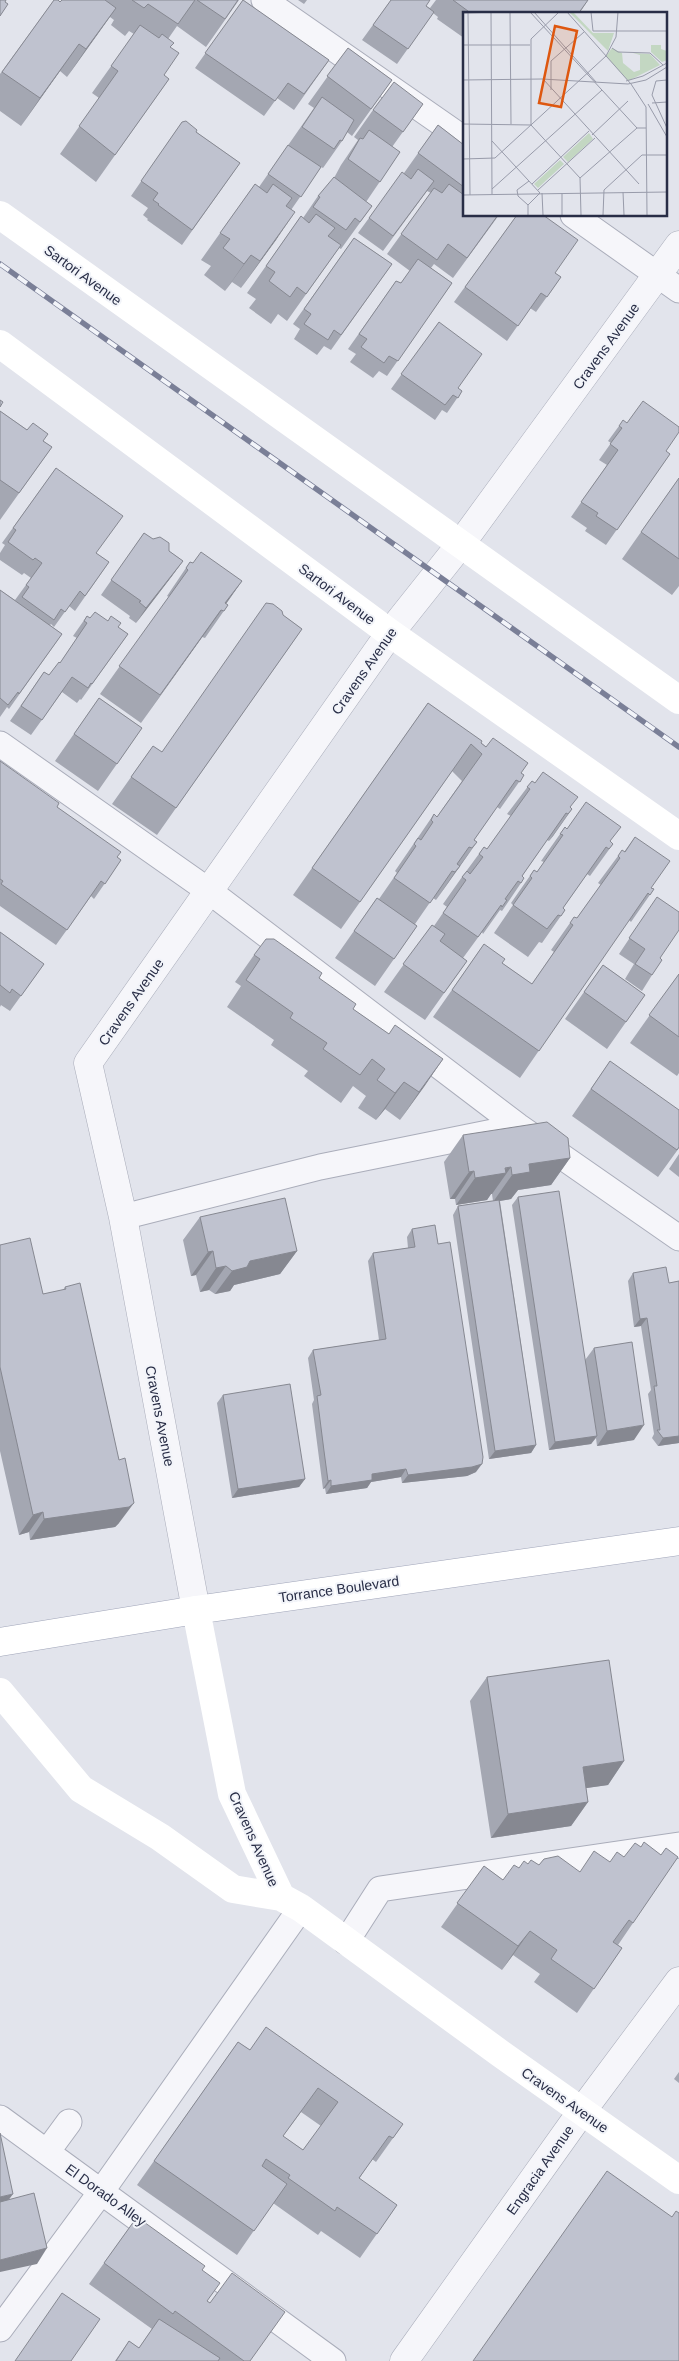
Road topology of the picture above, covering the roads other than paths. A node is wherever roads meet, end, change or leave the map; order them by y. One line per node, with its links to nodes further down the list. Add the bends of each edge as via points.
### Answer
1 (264, 0): 2 (lane)
2 (463, 138)
3 (0, 215): 8 (street, Sartori Avenue)
4 (574, 216): 6 (lane)
5 (679, 245): 6 (street, Cravens Avenue)
6 (668, 282): 8 (street, Cravens Avenue)
7 (0, 344): 9 (street, Sartori Avenue)
8 (460, 545): 9 (street, Cravens Avenue); 10 (street, Sartori Avenue)
9 (390, 633): 12 (street, Sartori Avenue); 13 (street, Cravens Avenue)
10 (679, 700)
11 (0, 744): 13 (lane)
12 (679, 836)
13 (209, 891): 14 (lane); 15 (street, Cravens Avenue, via 88,1063)
14 (518, 1126): 15 (lane, via 320,1167); 16 (lane)
15 (122, 1217): 18 (street, Cravens Avenue)
16 (679, 1238)
17 (679, 1541): 18 (street, Torrance Boulevard)
18 (196, 1610): 19 (street, Torrance Boulevard); 22 (street, Cravens Avenue, via 232,1794)
19 (0, 1642)
20 (0, 1692): 22 (street, Cravens Avenue, via 81,1789 160,1837 233,1889)
21 (679, 1845): 23 (lane, via 380,1889)
22 (291, 1903): 23 (street, Cravens Avenue); 30 (lane)
23 (346, 1942): 25 (street, Cravens Avenue)
24 (679, 1981): 25 (street, Engracia Avenue)
25 (582, 2111): 29 (street, Cravens Avenue); 33 (street, Engracia Avenue)
26 (0, 2118): 28 (lane, El Dorado Alley)
27 (70, 2122): 28 (lane)
28 (47, 2152): 30 (lane, El Dorado Alley)
29 (679, 2180)
30 (101, 2192): 31 (lane); 32 (lane, El Dorado Alley)
31 (0, 2330)
32 (333, 2361)
33 (404, 2361)

